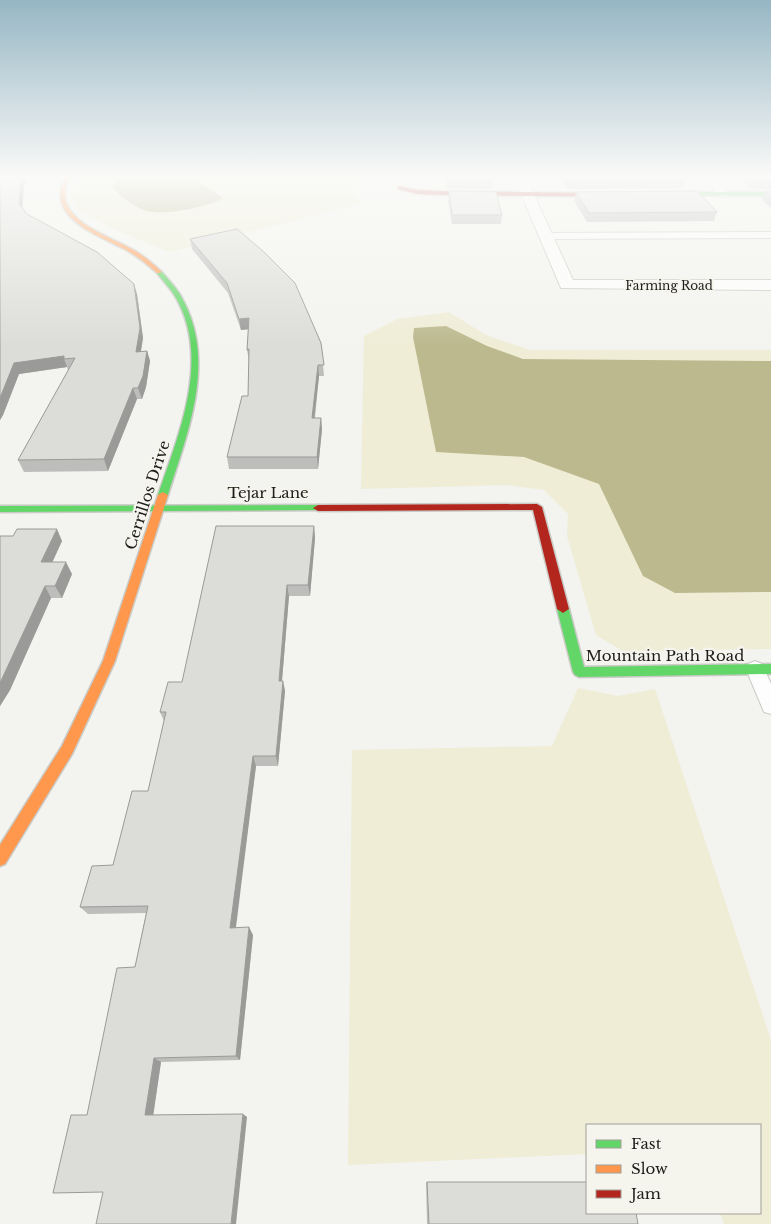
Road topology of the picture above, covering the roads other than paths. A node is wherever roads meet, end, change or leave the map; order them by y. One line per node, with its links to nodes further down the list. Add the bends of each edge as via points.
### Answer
1 (100, 232): 6 (street, Cerrillos Drive, via 163,276 180,299 192,327 197,359 193,397)
2 (543, 232): 4 (street)
3 (771, 235): 4 (lane)
4 (545, 236): 5 (street, Farming Road, via 567,285)
5 (771, 285)
6 (159, 507): 7 (street, Tejar Lane); 8 (street, Tejar Lane); 11 (street, Cerrillos Drive, via 109,661 67,750)
7 (536, 507): 9 (street, Mountain Path Road, via 579,672)
8 (0, 509)
9 (763, 669): 10 (lane)
10 (771, 706)
11 (0, 859)

